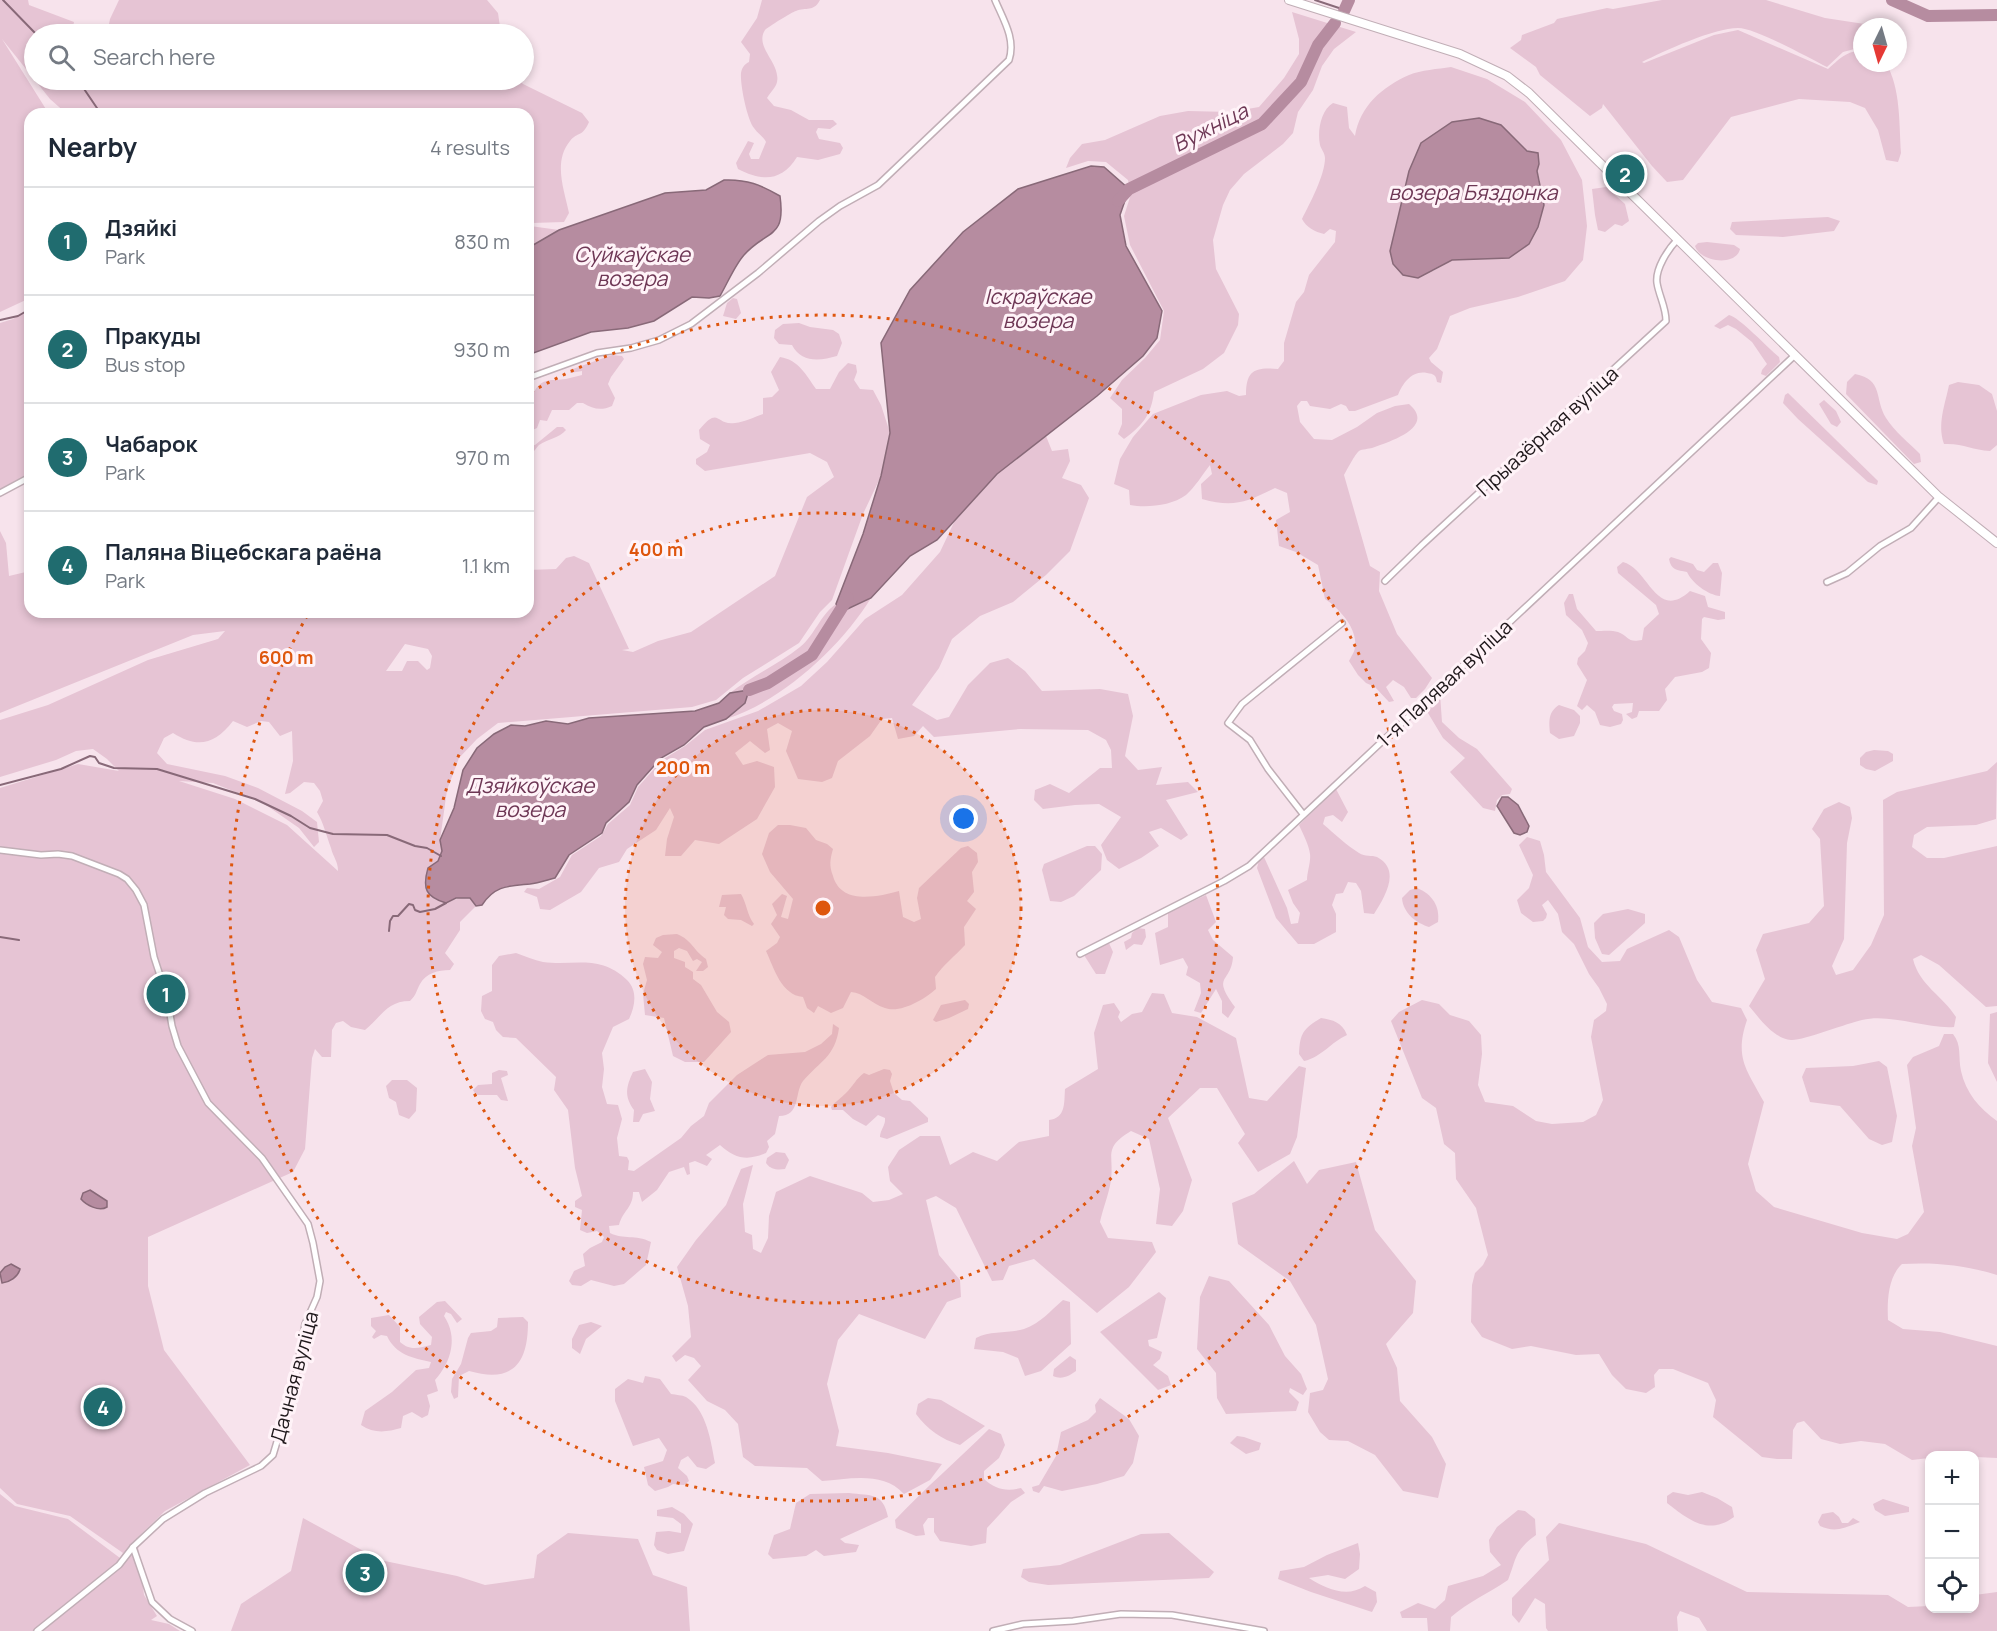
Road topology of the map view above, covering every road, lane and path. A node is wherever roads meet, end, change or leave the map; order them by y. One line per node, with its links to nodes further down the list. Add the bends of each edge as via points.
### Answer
1 (994, 0): 5 (street, via 1010,34 1009,60 879,185 819,221 691,324 659,340 597,353)
2 (1289, 0): 3 (main road, via 1460,54 1507,76 1550,112)
3 (1678, 239): 4 (main road); 10 (street, Прыазёрная вуліца, via 1670,247 1657,280 1666,321)
4 (1794, 356): 8 (main road); 13 (street, 1-я Палявая вуліца)
5 (534, 376)
6 (24, 480): 7 (street)
7 (0, 493)
8 (1939, 497): 9 (main road); 11 (street, via 1911,528 1880,546 1847,573)
9 (1997, 543)
10 (1385, 581)
11 (1827, 582)
12 (1342, 623): 13 (street, via 1242,704 1228,723 1250,740)
13 (1303, 814): 15 (street, 1-я Палявая вуліца, via 1249,866)
14 (0, 850): 16 (street, Дачная вуліца, via 72,856 127,879 136,890 144,905 175,1036 199,1088 208,1103 277,1178 308,1224 313,1243 320,1281 317,1297 305,1324 294,1385 273,1455 261,1466 205,1493 163,1520)
15 (1080, 954)
16 (133, 1547): 17 (street, Дачная вуліца, via 119,1565); 18 (street, via 152,1602 170,1619)
17 (37, 1631)
18 (192, 1631)
19 (993, 1631): 20 (street, via 1121,1614 1172,1616)
20 (1264, 1631)

